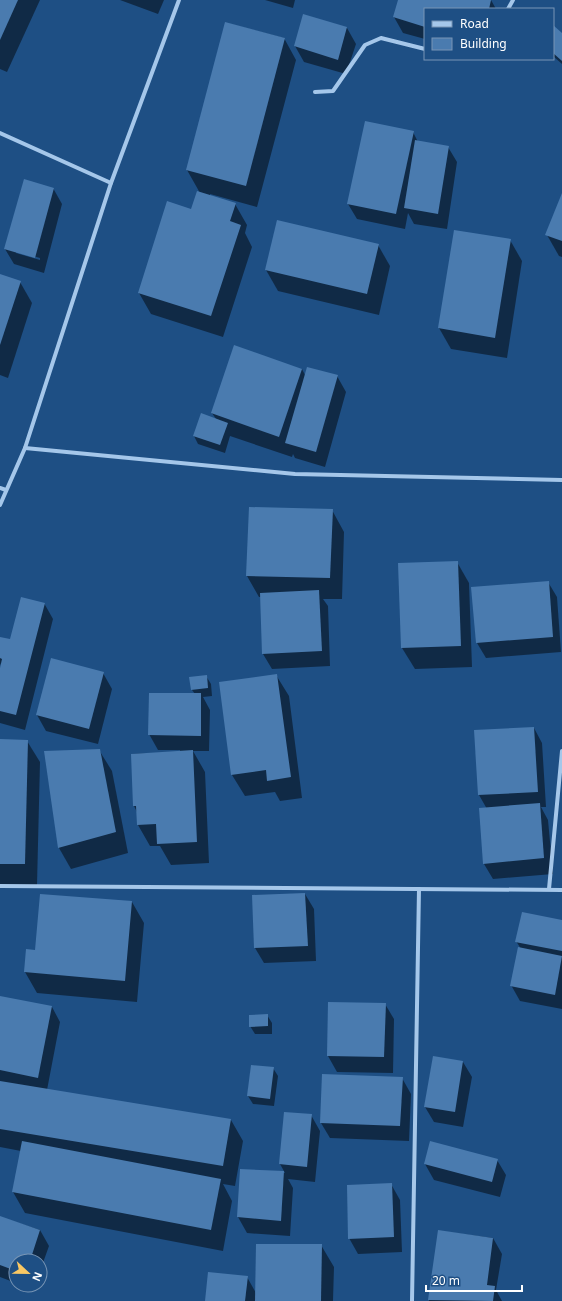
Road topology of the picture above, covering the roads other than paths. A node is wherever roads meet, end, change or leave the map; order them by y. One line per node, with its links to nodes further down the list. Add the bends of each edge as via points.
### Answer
1 (179, 0): 5 (street)
2 (424, 49): 3 (street, via 381,38 365,45 333,91)
3 (316, 92)
4 (0, 132): 5 (street)
5 (111, 183): 6 (street)
6 (24, 448): 7 (street, via 295,474); 9 (street)
7 (562, 480)
8 (0, 488): 9 (street)
9 (6, 490): 10 (street)
10 (0, 505)
11 (562, 751): 14 (street)
12 (0, 886): 13 (street)
13 (419, 889): 14 (street); 16 (street)
14 (549, 889): 15 (street)
15 (562, 890)
16 (412, 1301)

